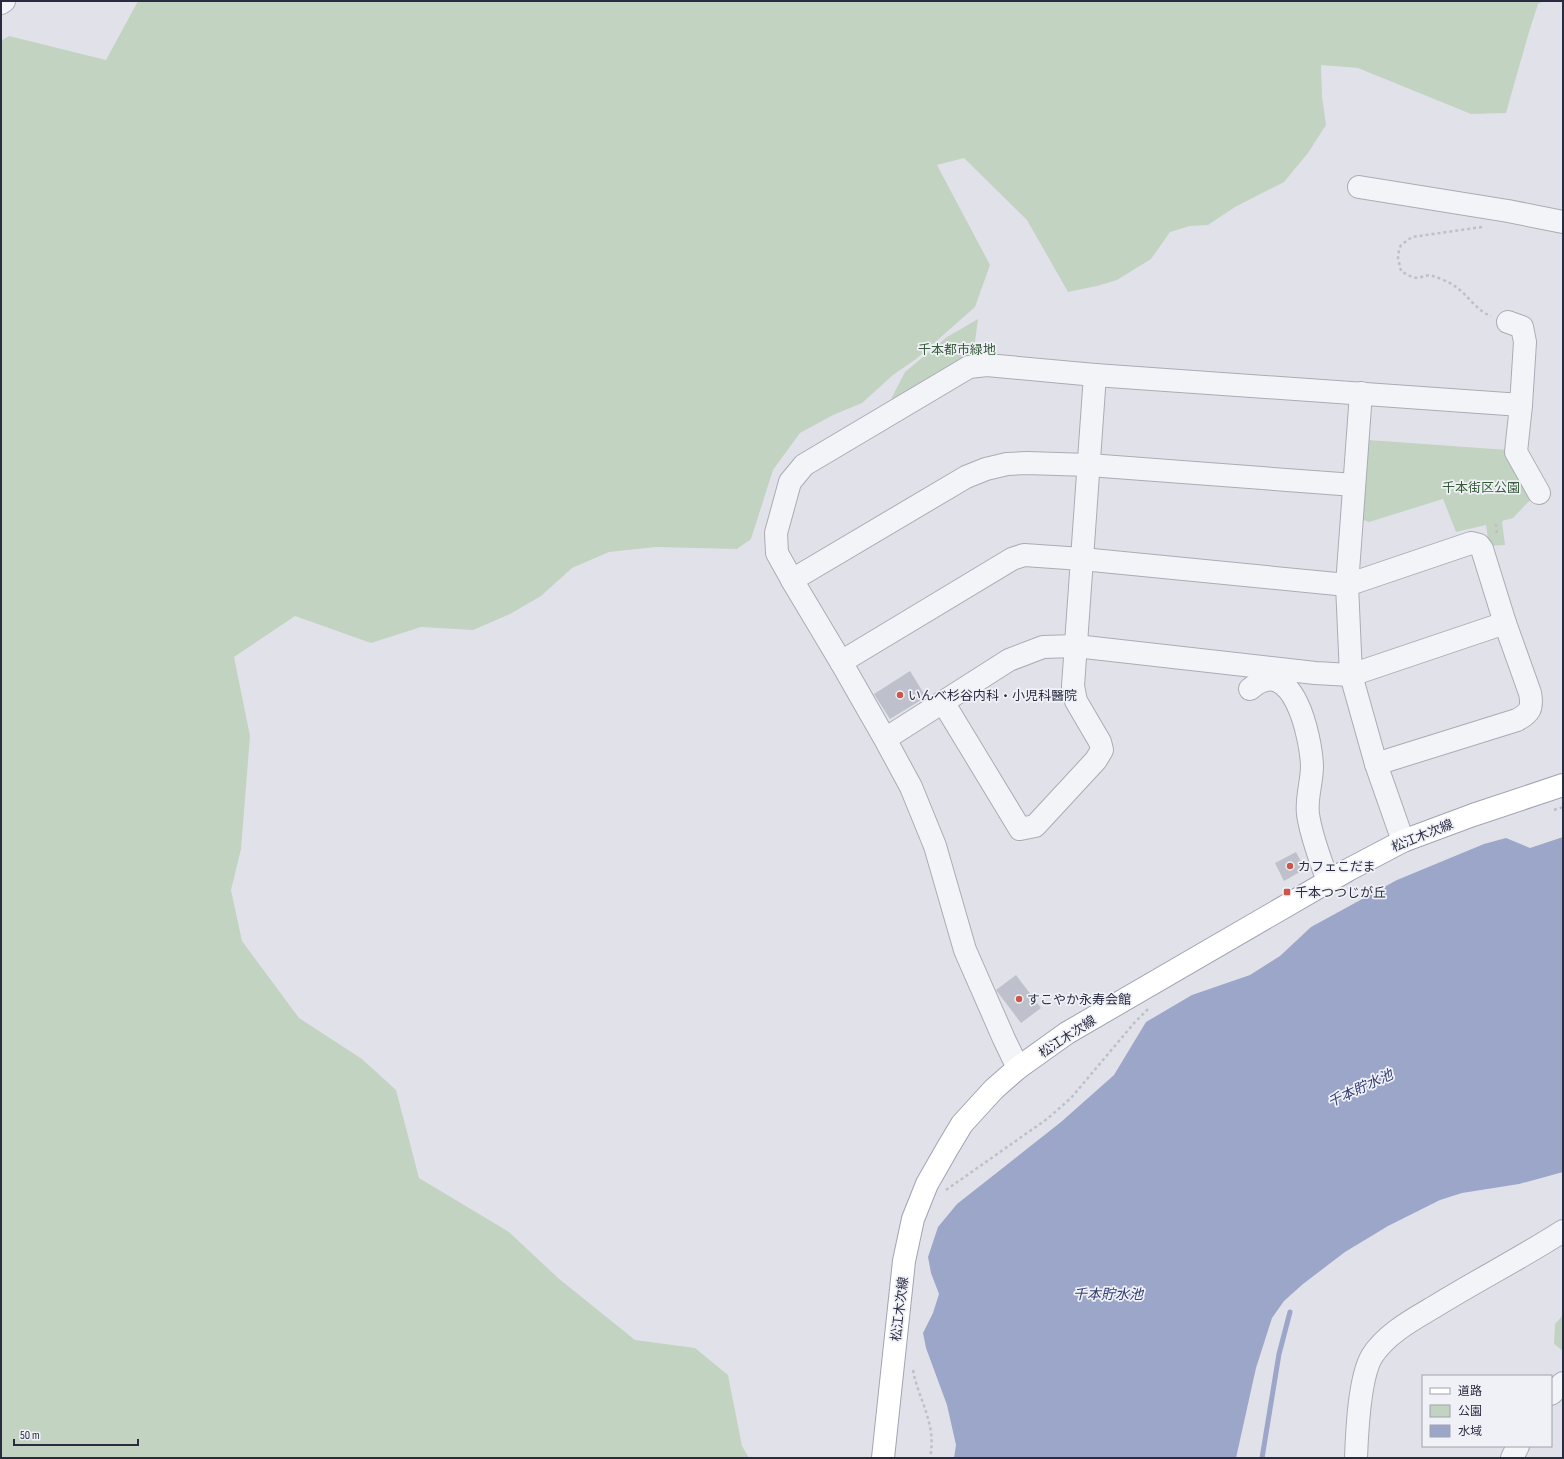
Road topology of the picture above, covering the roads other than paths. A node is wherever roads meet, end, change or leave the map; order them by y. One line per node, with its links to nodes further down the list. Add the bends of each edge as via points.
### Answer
1 (4, 1): 2 (street)
2 (1, 3)
3 (1359, 187): 4 (street)
4 (1563, 222)
5 (1508, 322): 8 (street, via 1522,327 1525,342)
6 (1095, 375): 7 (street); 9 (street); 13 (street, via 987,365 969,368 804,465 790,482 776,533 777,552)
7 (1361, 393): 8 (street); 10 (street)
8 (1521, 405): 11 (street, via 1516,452)
9 (1089, 465): 10 (street); 12 (street); 13 (street, via 1020,463 986,469 966,478)
10 (1354, 485): 14 (street)
11 (1539, 493)
12 (1082, 558): 14 (street); 16 (street); 17 (street, via 1024,555 1012,559)
13 (792, 580): 17 (street)
14 (1347, 585): 15 (street, via 1471,543 1482,549); 18 (street)
15 (1505, 623): 18 (street); 22 (street, via 1530,693 1530,709 1526,715)
16 (1076, 646): 18 (street, via 1307,673); 20 (street, via 1043,647 1025,653 1009,660); 20 (street, via 1073,686 1076,701 1102,750 1096,760 1036,826 1020,829)
17 (841, 662): 21 (street)
18 (1351, 675): 22 (street)
19 (1250, 689): 25 (street, via 1266,681 1279,681 1286,685 1303,716 1308,731 1312,764 1308,813)
20 (943, 702): 21 (street)
21 (885, 738): 26 (street, via 911,787 935,846 965,950)
22 (1376, 764): 24 (street)
23 (1563, 785): 24 (main road, 松江木次線)
24 (1403, 841): 25 (main road, 松江木次線)
25 (1328, 882): 26 (main road, 松江木次線, via 1067,1033)
26 (1018, 1068): 31 (main road, 松江木次線, via 994,1089 962,1124 927,1184 913,1219 904,1261)
27 (1563, 1231): 32 (street, via 1406,1324 1372,1356 1358,1416)
28 (1563, 1383): 29 (street)
29 (1552, 1393)
30 (1518, 1447): 33 (street)
31 (883, 1458)
32 (1356, 1458)
33 (1512, 1458)

